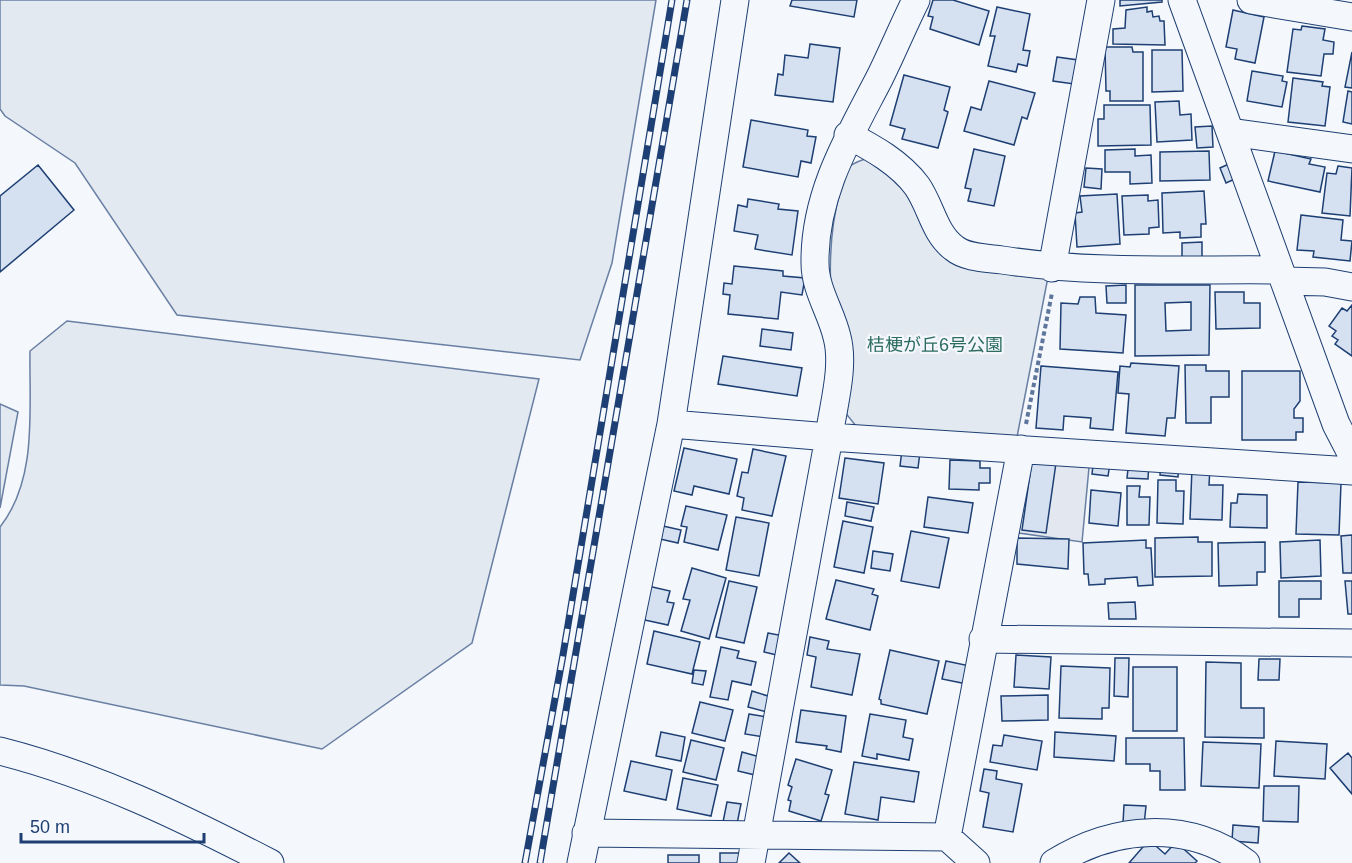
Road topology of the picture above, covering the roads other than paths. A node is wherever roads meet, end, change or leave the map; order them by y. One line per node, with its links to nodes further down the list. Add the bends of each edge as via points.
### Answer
1 (735, 0): 13 (street)
2 (916, 0): 8 (street)
3 (1101, 0): 11 (street)
4 (1182, 0): 7 (street)
5 (1251, 0): 6 (street)
6 (1352, 17)
7 (1230, 132): 9 (street); 10 (street)
8 (848, 135): 11 (street, via 902,170 918,187 938,229 954,249); 14 (street, via 822,206 815,262 818,286 838,338)
9 (1352, 149)
10 (1282, 275): 11 (street); 12 (street); 16 (street, via 1336,424)
11 (1052, 281)
12 (1352, 287)
13 (670, 424): 14 (street); 21 (street)
14 (829, 437): 15 (street); 22 (street)
15 (1021, 449): 17 (street); 18 (street)
16 (1352, 455)
17 (1352, 471)
18 (983, 639): 19 (street); 23 (street)
19 (1352, 644)
20 (0, 751): 24 (street, via 155,806)
21 (586, 833): 22 (street); 25 (street)
22 (757, 835): 23 (street); 26 (street)
23 (947, 837): 27 (street)
24 (269, 863)
25 (581, 863)
26 (751, 863)
27 (976, 863)
28 (1054, 863): 29 (street, via 1088,845 1145,831 1200,839)
29 (1245, 863)

